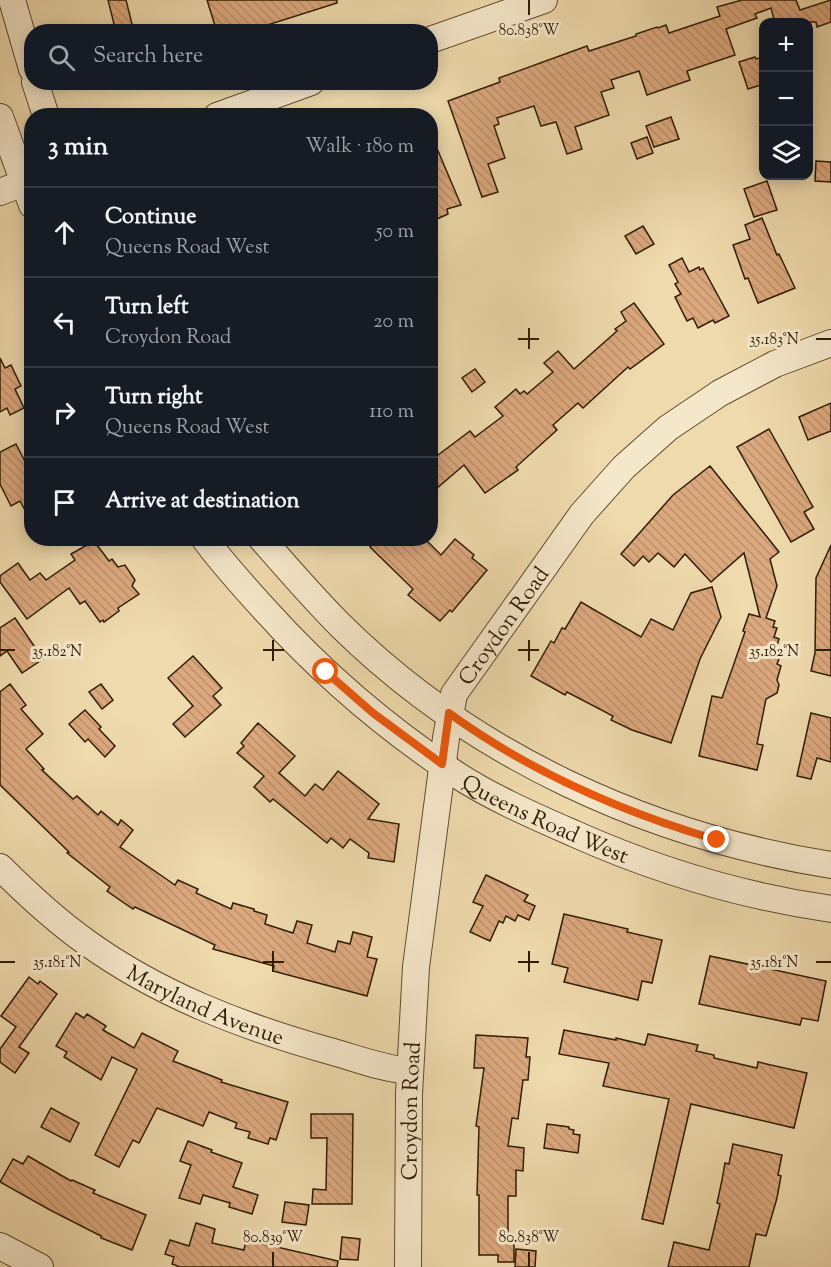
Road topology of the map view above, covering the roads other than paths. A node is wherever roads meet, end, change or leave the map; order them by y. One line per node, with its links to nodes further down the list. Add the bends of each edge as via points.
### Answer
1 (12, 0): 4 (street)
2 (544, 0): 3 (street)
3 (438, 37)
4 (24, 41)
5 (38, 90): 7 (street)
6 (289, 90): 8 (street)
7 (44, 108)
8 (239, 108)
9 (0, 117): 10 (street)
10 (22, 190)
11 (831, 343): 14 (street, Croydon Road, via 768,368 720,393 668,428 624,467 582,514 469,672 454,694)
12 (210, 546): 15 (street, Queens Road West, via 304,652 373,713)
13 (268, 546): 14 (street, Queens Road West, via 342,626 406,682)
14 (449, 713): 15 (street, Croydon Road); 16 (street, Queens Road West, via 525,762 590,795 732,844)
15 (442, 764): 18 (street, Queens Road West, via 494,796 635,860 748,894); 19 (street, Croydon Road, via 416,967)
16 (831, 865)
17 (0, 867): 19 (street, Maryland Avenue, via 85,942 177,996 276,1035)
18 (831, 909)
19 (410, 1071): 22 (street, Croydon Road)
20 (0, 1246): 21 (street)
21 (40, 1267)
22 (408, 1267)

